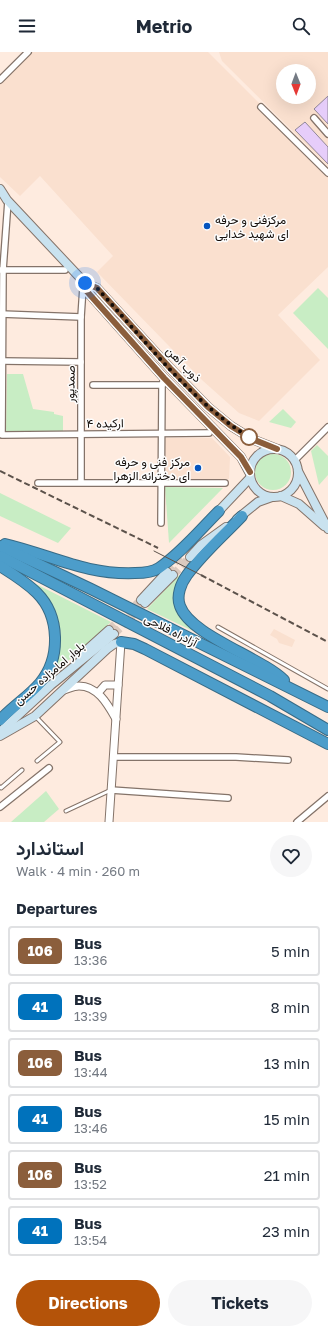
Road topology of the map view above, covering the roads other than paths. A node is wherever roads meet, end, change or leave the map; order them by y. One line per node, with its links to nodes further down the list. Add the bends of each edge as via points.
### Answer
1 (28, 52): 2 (street)
2 (0, 80)
3 (260, 107): 6 (street)
4 (314, 118): 5 (street)
5 (328, 134)
6 (328, 174)
7 (0, 189): 8 (main road, ذوب آهن)
8 (5, 199): 9 (street); 11 (main road, ذوب آهن)
9 (1, 270): 10 (street); 12 (street)
10 (65, 270)
11 (84, 285): 13 (street, صمدپور); 17 (main road, ذوب آهن, via 97,288); 19 (main road, ذوب آهن)
12 (2, 314): 13 (street); 14 (street)
13 (81, 317): 16 (street, صمدپور)
14 (2, 342): 15 (street)
15 (3, 361): 16 (street); 18 (street)
16 (81, 362): 24 (street, صمدپور)
17 (170, 368): 19 (main road); 26 (main road, ذوب آهن, via 231,426 252,439)
18 (1, 375): 21 (street)
19 (163, 382): 20 (street); 25 (street); 29 (main road, ذوب آهن, via 241,457)
20 (93, 385)
21 (1, 405): 24 (street, ارکیده ۴, via 2,435)
22 (328, 427): 27 (street)
23 (209, 433): 25 (street, ارکیده ۴)
24 (81, 434): 25 (street, ارکیده ۴); 30 (street, صمدپور)
25 (161, 434): 31 (street)
26 (277, 449): 27 (main road, via 285,451); 29 (main road, via 261,452 255,458)
27 (294, 461): 28 (main road)
28 (298, 470): 34 (main road, via 298,479 294,486); 39 (main road)
29 (250, 475): 35 (main road, via 258,491); 36 (main road)
30 (81, 482): 31 (street); 32 (street)
31 (162, 482): 33 (street); 38 (street)
32 (38, 483)
33 (225, 483)
34 (281, 496): 35 (main road); 39 (main road, via 299,504)
35 (272, 497): 37 (main road, via 258,502)
36 (219, 511): 40 (highway, via 158,569 143,572 103,572 74,566 24,548); 42 (main road)
37 (242, 516): 44 (main road, via 201,545); 51 (highway, via 187,575 178,595 180,607 201,630 278,673)
38 (161, 523)
39 (328, 529)
40 (0, 543)
41 (0, 546): 51 (highway, آزادراه فلاحی)
42 (181, 554)
43 (0, 556): 60 (highway, آزادراه فلاحی, via 270,696)
44 (190, 557)
45 (0, 566): 58 (highway, via 38,594 49,611 55,630 54,657 41,682)
46 (170, 573): 47 (main road)
47 (143, 602)
48 (218, 627): 52 (lane)
49 (115, 635): 50 (street); 53 (main road, via 114,644); 59 (main road, بلوار امامزاده حسن); 61 (main road, بلوار امامزاده حسن, via 51,685); 63 (highway)
50 (118, 685): 54 (street, via 105,685); 57 (street)
51 (294, 689): 55 (highway, آزادراه فلاحی)
52 (328, 689)
53 (64, 690): 54 (street, via 79,686); 56 (main road)
54 (98, 693): 57 (street)
55 (328, 707)
56 (35, 716): 62 (main road); 66 (lane, via 60,742)
57 (116, 719): 64 (street)
58 (0, 720)
59 (0, 725)
60 (328, 730)
61 (0, 732)
62 (0, 736)
63 (328, 744)
64 (113, 757): 65 (street, via 236,757); 70 (street)
65 (288, 760)
66 (37, 761)
67 (49, 768): 73 (street)
68 (22, 770): 69 (lane)
69 (0, 787)
70 (111, 790): 72 (street); 74 (lane); 75 (street)
71 (328, 796): 76 (street)
72 (228, 798)
73 (0, 807)
74 (66, 811)
75 (109, 822)
76 (297, 822)

